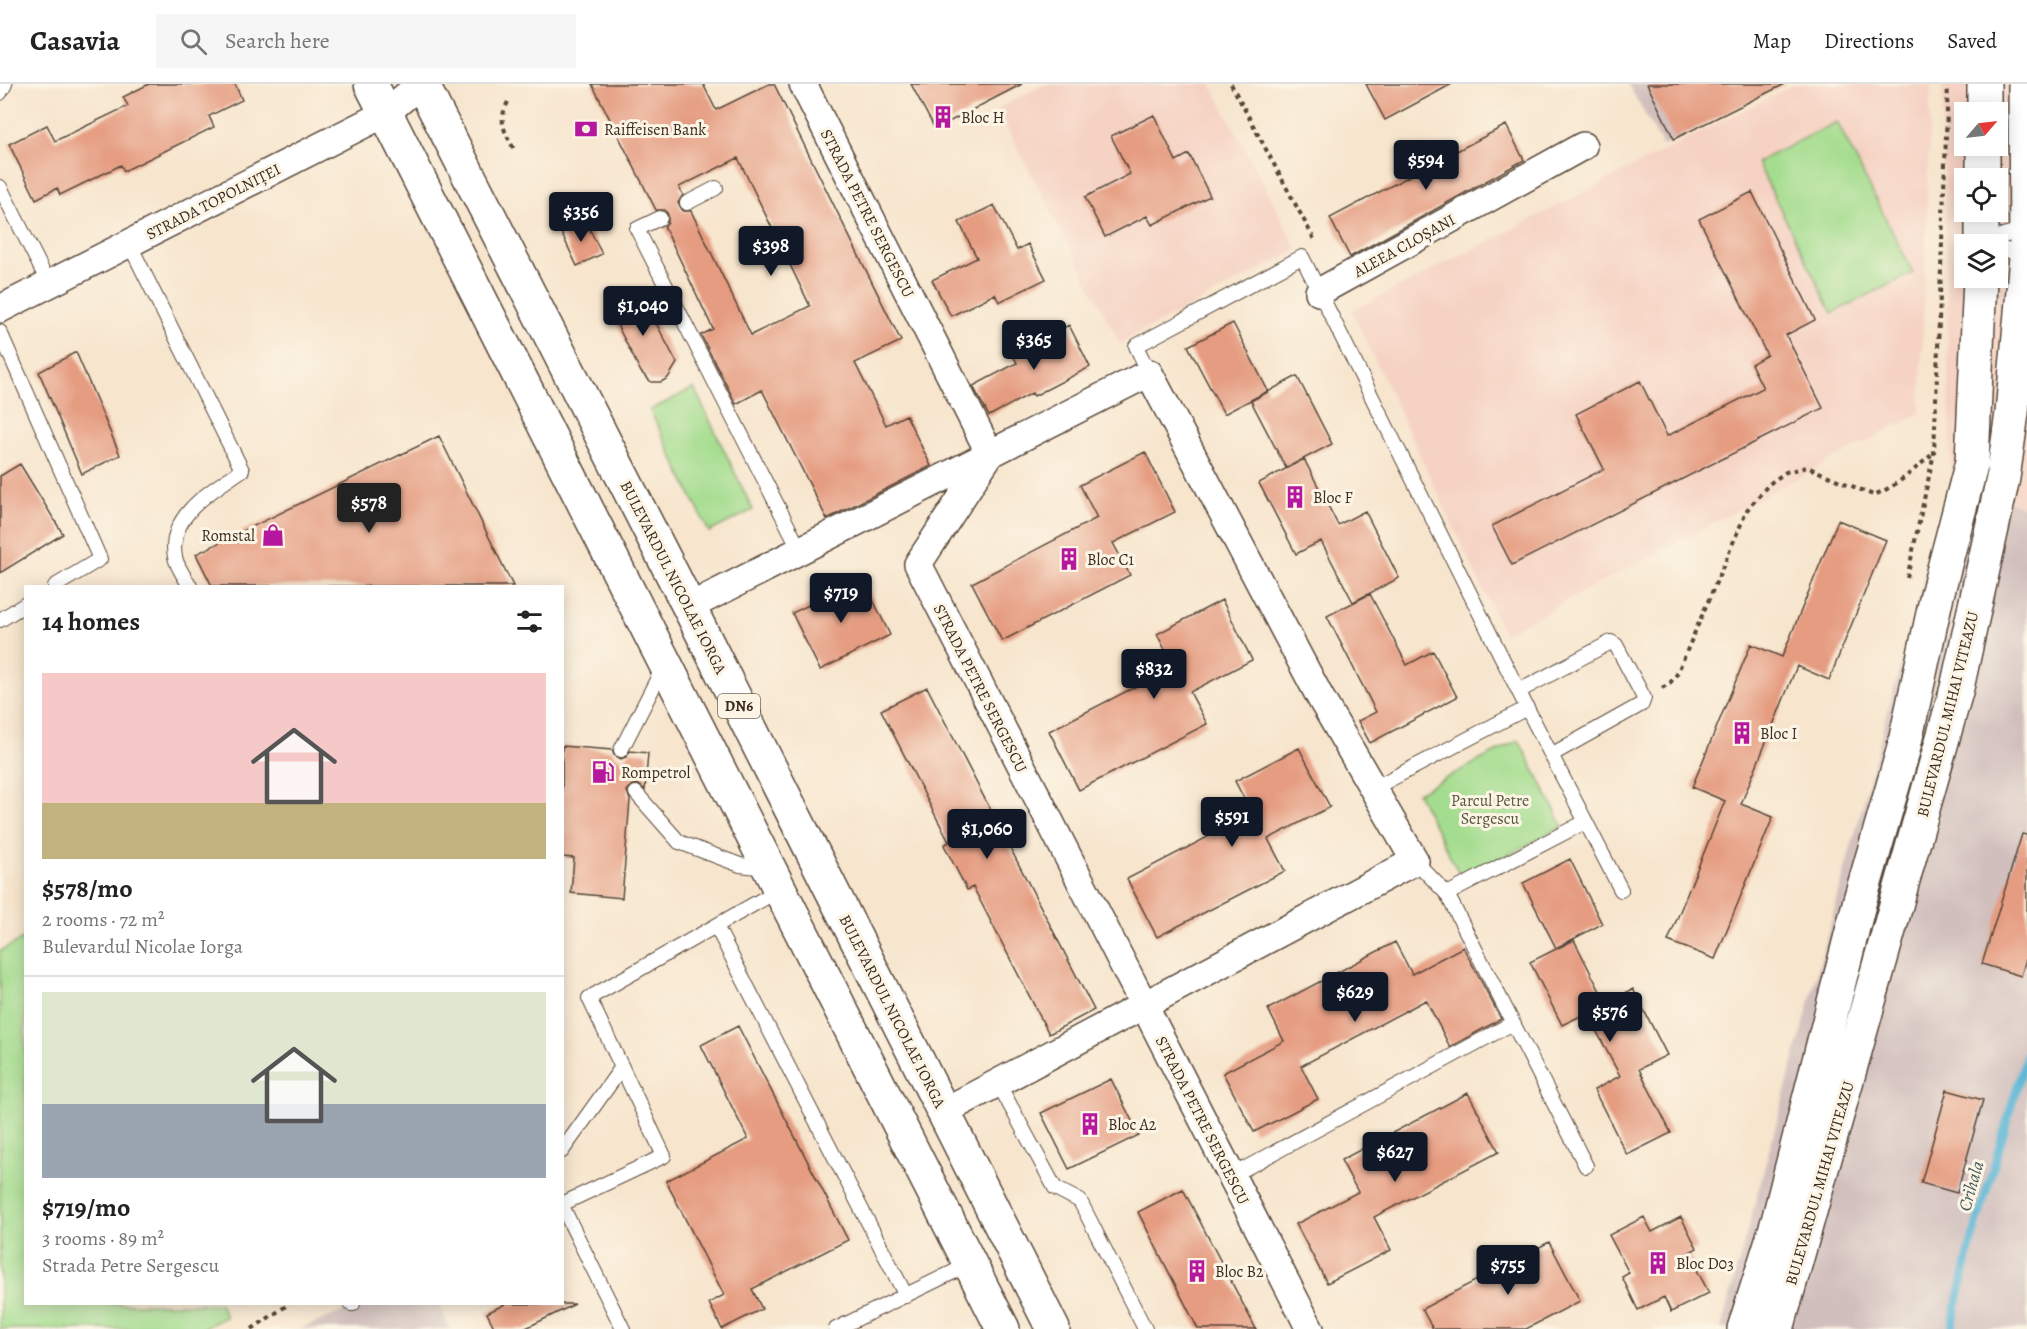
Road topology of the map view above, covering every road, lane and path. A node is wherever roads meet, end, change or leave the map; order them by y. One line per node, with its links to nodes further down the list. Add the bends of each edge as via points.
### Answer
1 (5, 84): 9 (lane)
2 (371, 84): 12 (main road, DN6)
3 (421, 84): 12 (street, STRADA TOPOLNIȚEI); 38 (main road, BULEVARDUL NICOLAE IORGA / DN6)
4 (803, 84): 32 (street, STRADA PETRE SERGESCU)
5 (1231, 84): 21 (path)
6 (1948, 84): 31 (path)
7 (1984, 84): 11 (main road)
8 (2025, 84): 15 (main road, BULEVARDUL MIHAI VITEAZU)
9 (0, 93)
10 (508, 102): 14 (path, via 502,113 503,128)
11 (1984, 102)
12 (386, 113): 22 (street, STRADA TOPOLNIȚEI); 40 (main road, DN6)
13 (1583, 146): 26 (street, ALEEA CLOȘANI)
14 (516, 151)
15 (2027, 158): 20 (main road, BULEVARDUL MIHAI VITEAZU)
16 (0, 187): 24 (lane)
17 (716, 188): 18 (lane)
18 (687, 203)
19 (660, 218): 33 (lane, via 637,229)
20 (2007, 234)
21 (1315, 241)
22 (129, 243): 24 (street, STRADA TOPOLNIȚEI); 36 (lane, via 242,470 185,513 176,534 175,558)
23 (2008, 254): 28 (main road, BULEVARDUL MIHAI VITEAZU)
24 (49, 284): 27 (street, STRADA TOPOLNIȚEI)
25 (1980, 288): 49 (main road, BULEVARDUL MIHAI VITEAZU, via 1971,462 1903,751)
26 (1319, 292): 30 (lane, via 1302,257 1136,346); 41 (lane)
27 (0, 309)
28 (2023, 323): 50 (main road, BULEVARDUL MIHAI VITEAZU, via 2003,478 1957,688)
29 (0, 332): 35 (lane, via 100,559)
30 (1149, 373): 32 (street); 46 (street)
31 (1934, 453): 34 (path); 42 (path, via 1894,485 1873,495 1807,467 1786,472 1769,484 1747,510 1677,674 1670,683)
32 (990, 454): 33 (street); 56 (street, STRADA PETRE SERGESCU, via 918,564)
33 (801, 552): 38 (street)
34 (1907, 579)
35 (57, 585)
36 (189, 585)
37 (24, 605): 39 (lane)
38 (689, 608): 60 (main road, BULEVARDUL NICOLAE IORGA / DN6)
39 (0, 620)
40 (665, 664): 44 (lane); 52 (main road, DN6)
41 (1519, 691): 42 (lane, via 1611,642); 43 (lane)
42 (1644, 698): 45 (lane, via 1642,704)
43 (1527, 708): 45 (lane); 46 (lane)
44 (621, 750)
45 (1551, 755): 48 (lane)
46 (1372, 789): 51 (street)
47 (636, 793): 52 (lane, via 679,842)
48 (1585, 822): 53 (lane); 54 (lane)
49 (1879, 832): 50 (main road); 76 (main road, BULEVARDUL MIHAI VITEAZU, via 1778,1221)
50 (1913, 843): 77 (main road, BULEVARDUL MIHAI VITEAZU)
51 (1415, 861): 54 (lane); 56 (street)
52 (773, 879): 55 (lane); 66 (main road, DN6)
53 (1621, 890)
54 (1448, 894): 57 (lane)
55 (716, 926): 58 (lane, via 589,998); 67 (lane)
56 (1143, 1004): 59 (street); 63 (street, STRADA PETRE SERGESCU)
57 (1514, 1023): 62 (lane); 63 (lane)
58 (622, 1067): 61 (lane); 64 (lane, via 664,1156)
59 (998, 1083): 60 (street); 74 (lane, via 1054,1188 1080,1201)
60 (944, 1112): 73 (main road, BULEVARDUL NICOLAE IORGA / DN6)
61 (564, 1147)
62 (1586, 1166)
63 (1233, 1175): 75 (street, STRADA PETRE SERGESCU)
64 (564, 1204)
65 (564, 1209): 70 (lane)
66 (970, 1264): 67 (lane); 72 (main road, DN6)
67 (906, 1296): 71 (lane)
68 (288, 1305): 69 (path)
69 (252, 1329)
70 (623, 1329)
71 (836, 1329)
72 (1003, 1329)
73 (1053, 1329)
74 (1144, 1329)
75 (1310, 1329)
76 (1744, 1329)
77 (1777, 1329)

